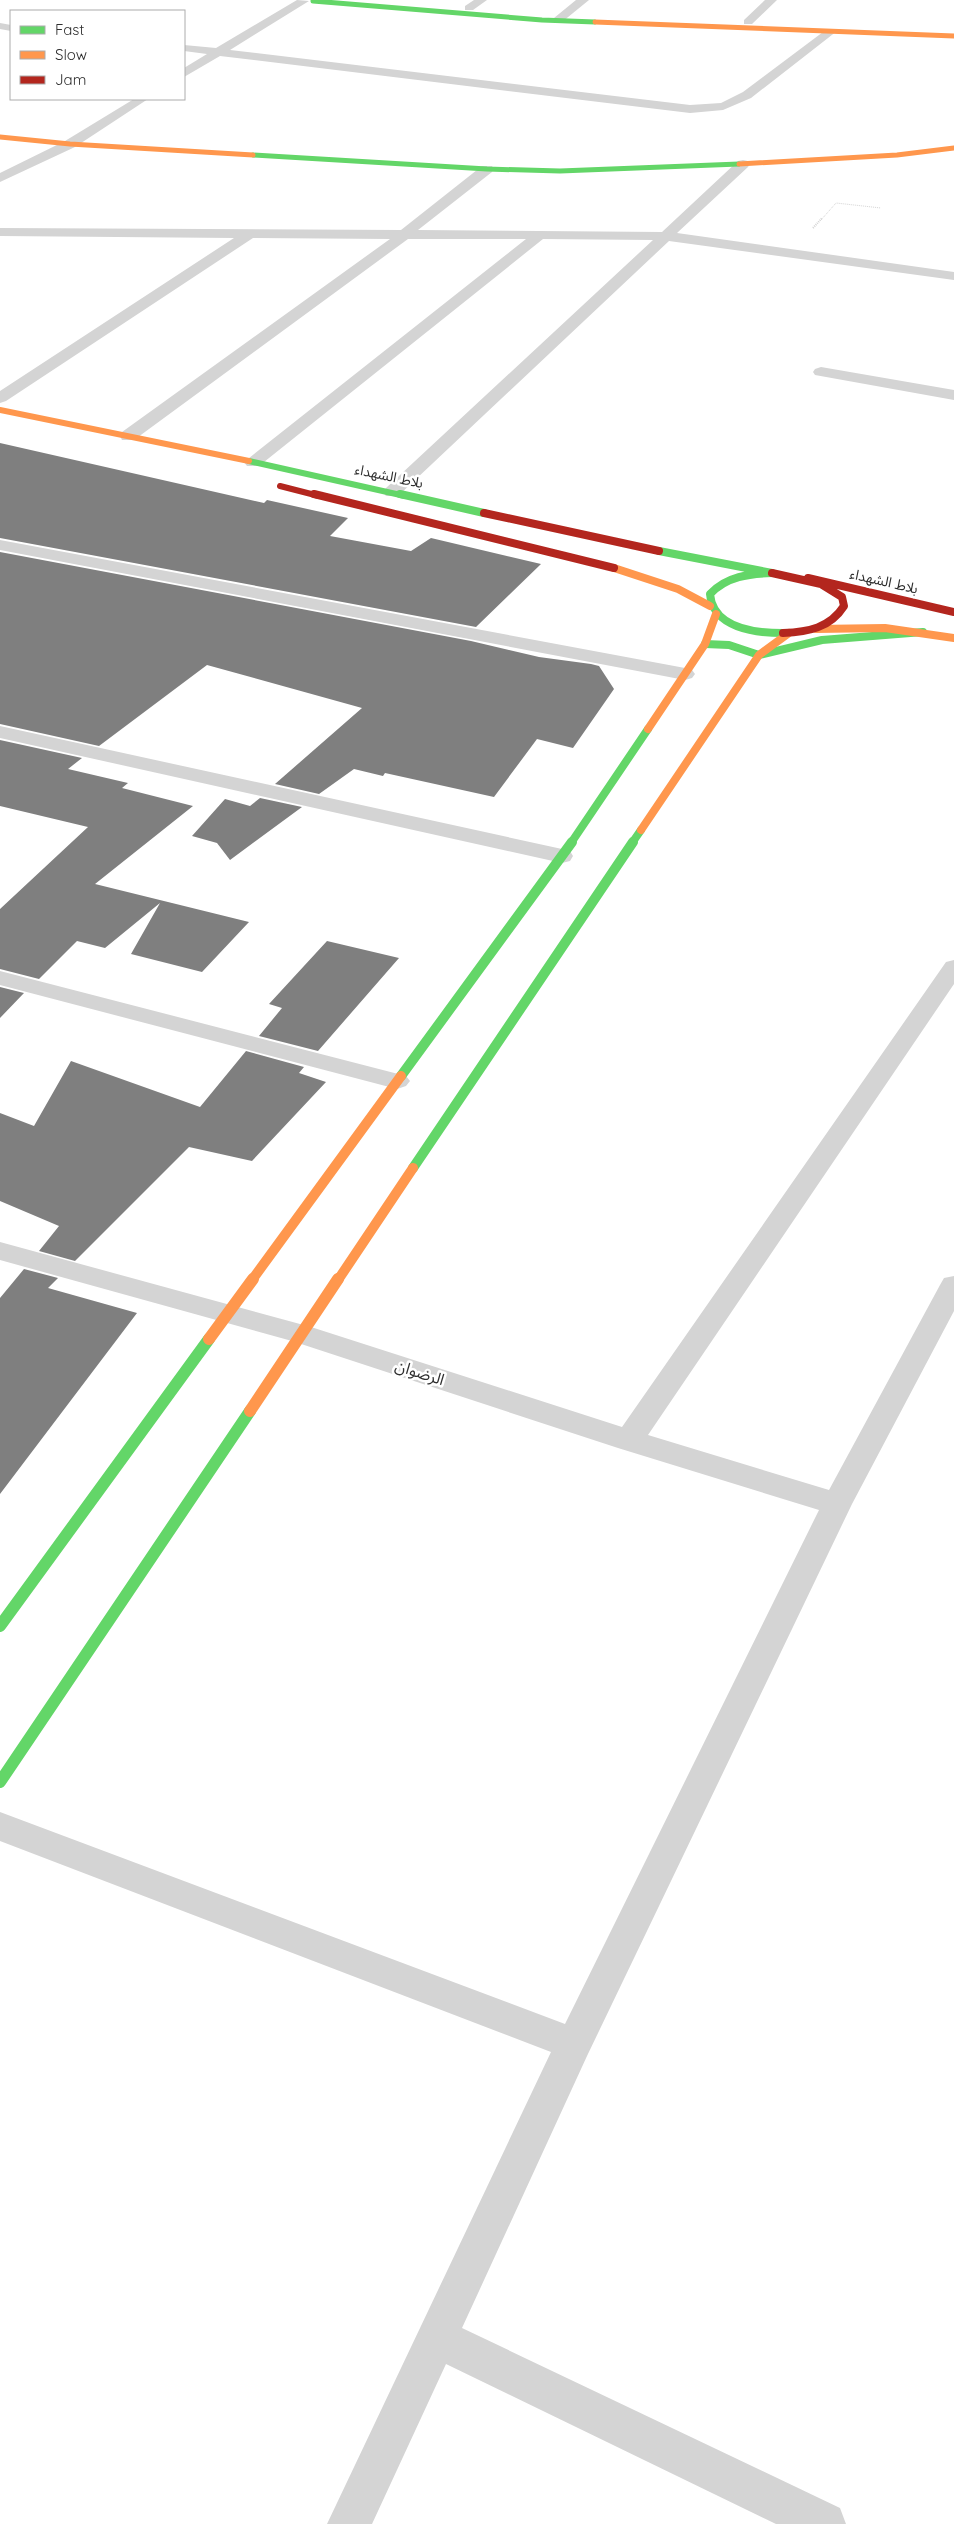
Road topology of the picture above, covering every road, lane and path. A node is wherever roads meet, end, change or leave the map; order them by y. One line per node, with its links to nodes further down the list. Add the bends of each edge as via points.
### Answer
1 (307, 0): 7 (main road); 13 (street)
2 (370, 0): 6 (main road)
3 (481, 0): 6 (street)
4 (583, 0): 7 (street)
5 (771, 0): 8 (street)
6 (469, 8): 7 (main road)
7 (561, 18): 8 (main road); 9 (main road)
8 (748, 22): 10 (main road)
9 (831, 31): 11 (main road); 13 (street, via 747,96 722,106 696,108)
10 (954, 31)
11 (954, 36)
12 (185, 48): 13 (street)
13 (218, 52): 14 (street)
14 (185, 72)
15 (140, 100): 17 (street)
16 (0, 129): 17 (main road)
17 (84, 135): 19 (main road, via 561,163 796,154); 20 (street)
18 (0, 137): 20 (main road)
19 (954, 142)
20 (70, 144): 23 (main road); 24 (street)
21 (954, 148): 22 (main road)
22 (743, 164): 23 (main road, via 587,170); 30 (street)
23 (487, 169): 28 (street)
24 (0, 178)
25 (881, 208): 31 (path, via 836,203)
26 (0, 232): 27 (street)
27 (251, 233): 28 (street); 35 (street)
28 (406, 234): 29 (street); 37 (street)
29 (540, 235): 30 (street); 38 (street)
30 (666, 236): 31 (street); 40 (street)
31 (790, 254): 32 (street)
32 (954, 276)
33 (821, 372): 34 (street)
34 (954, 395)
35 (0, 398)
36 (0, 410): 37 (main road, بلاط الشهداء)
37 (128, 436): 38 (main road, بلاط الشهداء)
38 (252, 462): 40 (main road, بلاط الشهداء)
39 (265, 482): 47 (main road)
40 (392, 492): 42 (main road, بلاط الشهداء)
41 (0, 545): 56 (street)
42 (699, 559): 43 (main road); 44 (main road, بلاط الشهداء)
43 (690, 570)
44 (772, 573): 46 (main road); 48 (main road, via 723,582 709,597)
45 (677, 576): 47 (main road)
46 (808, 578): 49 (main road, بلاط الشهداء); 50 (main road, via 835,591 843,608 830,623)
47 (660, 581): 48 (main road)
48 (713, 610): 52 (main road, via 726,621 746,628); 54 (main road)
49 (954, 612)
50 (816, 629): 51 (main road, via 868,626); 52 (main road)
51 (923, 632): 53 (main road); 55 (main road, via 822,640)
52 (789, 633): 55 (main road)
53 (954, 638)
54 (704, 644): 55 (main road, via 734,646); 56 (main road)
55 (759, 655): 65 (main road)
56 (685, 674): 58 (main road)
57 (0, 732): 58 (street)
58 (562, 856): 61 (main road)
59 (954, 968): 66 (street)
60 (0, 978): 61 (street)
61 (397, 1081): 64 (main road)
62 (0, 1250): 64 (street, الرضوان)
63 (954, 1285): 67 (street)
64 (227, 1314): 65 (street, الرضوان); 68 (main road)
65 (301, 1334): 66 (street, الرضوان); 69 (main road)
66 (629, 1440): 67 (street, الرضوان)
67 (837, 1504): 71 (street)
68 (0, 1626)
69 (0, 1782)
70 (0, 1826): 71 (street)
71 (574, 2044): 72 (street)
72 (437, 2338): 73 (street); 74 (street)
73 (349, 2524)
74 (824, 2524)

